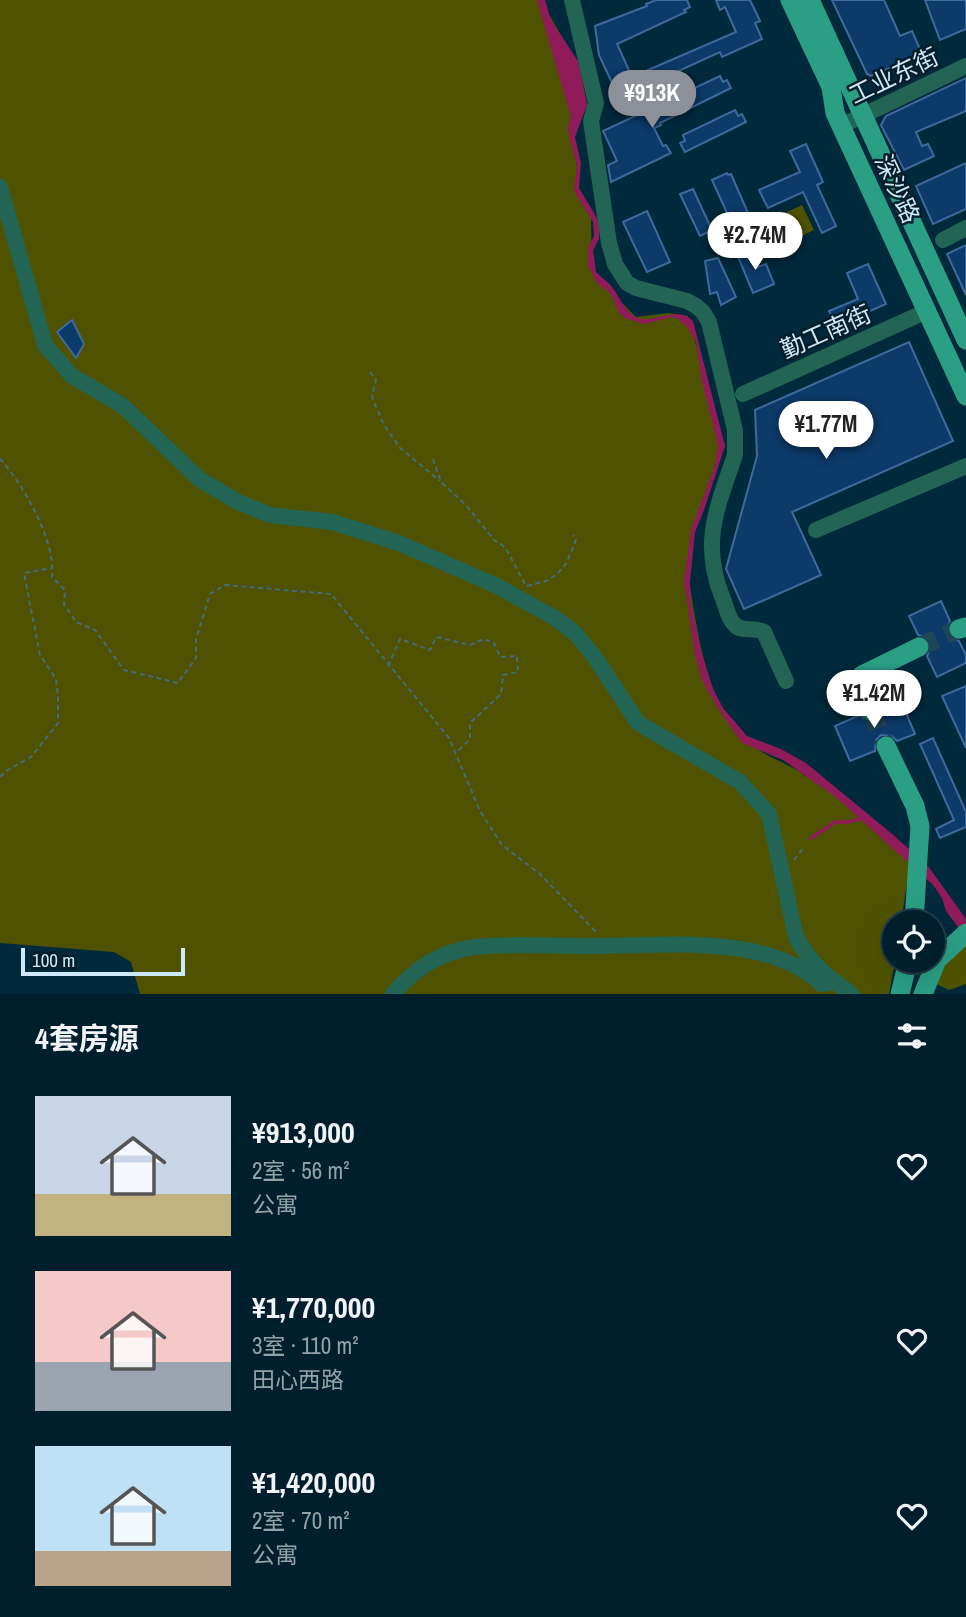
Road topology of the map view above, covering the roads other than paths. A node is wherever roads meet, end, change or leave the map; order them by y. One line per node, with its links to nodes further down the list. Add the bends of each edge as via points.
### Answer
1 (572, 0): 17 (street, via 596,103 591,121 615,264 626,283 696,306 709,322 736,443 711,530 717,585 733,623 764,632)
2 (790, 0): 6 (main road, 深沙路, via 831,87)
3 (810, 0): 5 (main road, 深沙路)
4 (966, 66): 5 (street, 工业东街)
5 (863, 116): 6 (street, 工业东街); 11 (main road, 深沙路)
6 (841, 126): 10 (main road, 深沙路)
7 (0, 187): 23 (street, via 46,345 72,376 124,406 199,479 270,515 332,522 399,543 497,586 555,618 594,656 638,723 740,782 769,814 796,937 816,965)
8 (966, 229): 9 (street)
9 (943, 240)
10 (927, 311): 12 (street, 勤工南街); 13 (main road, 深沙路)
11 (964, 328)
12 (744, 394)
13 (966, 396)
14 (966, 466): 15 (street)
15 (816, 530)
16 (919, 647): 18 (main road, via 862,675 860,684)
17 (786, 681)
18 (871, 711)
19 (886, 746): 20 (main road, via 919,818)
20 (915, 910)
21 (966, 933): 27 (main road, via 933,966)
22 (905, 973): 26 (main road)
23 (824, 987): 24 (street, via 799,967 739,949 495,946 463,948 426,963); 25 (street)
24 (393, 994)
25 (851, 994)
26 (900, 994)
27 (922, 994)

